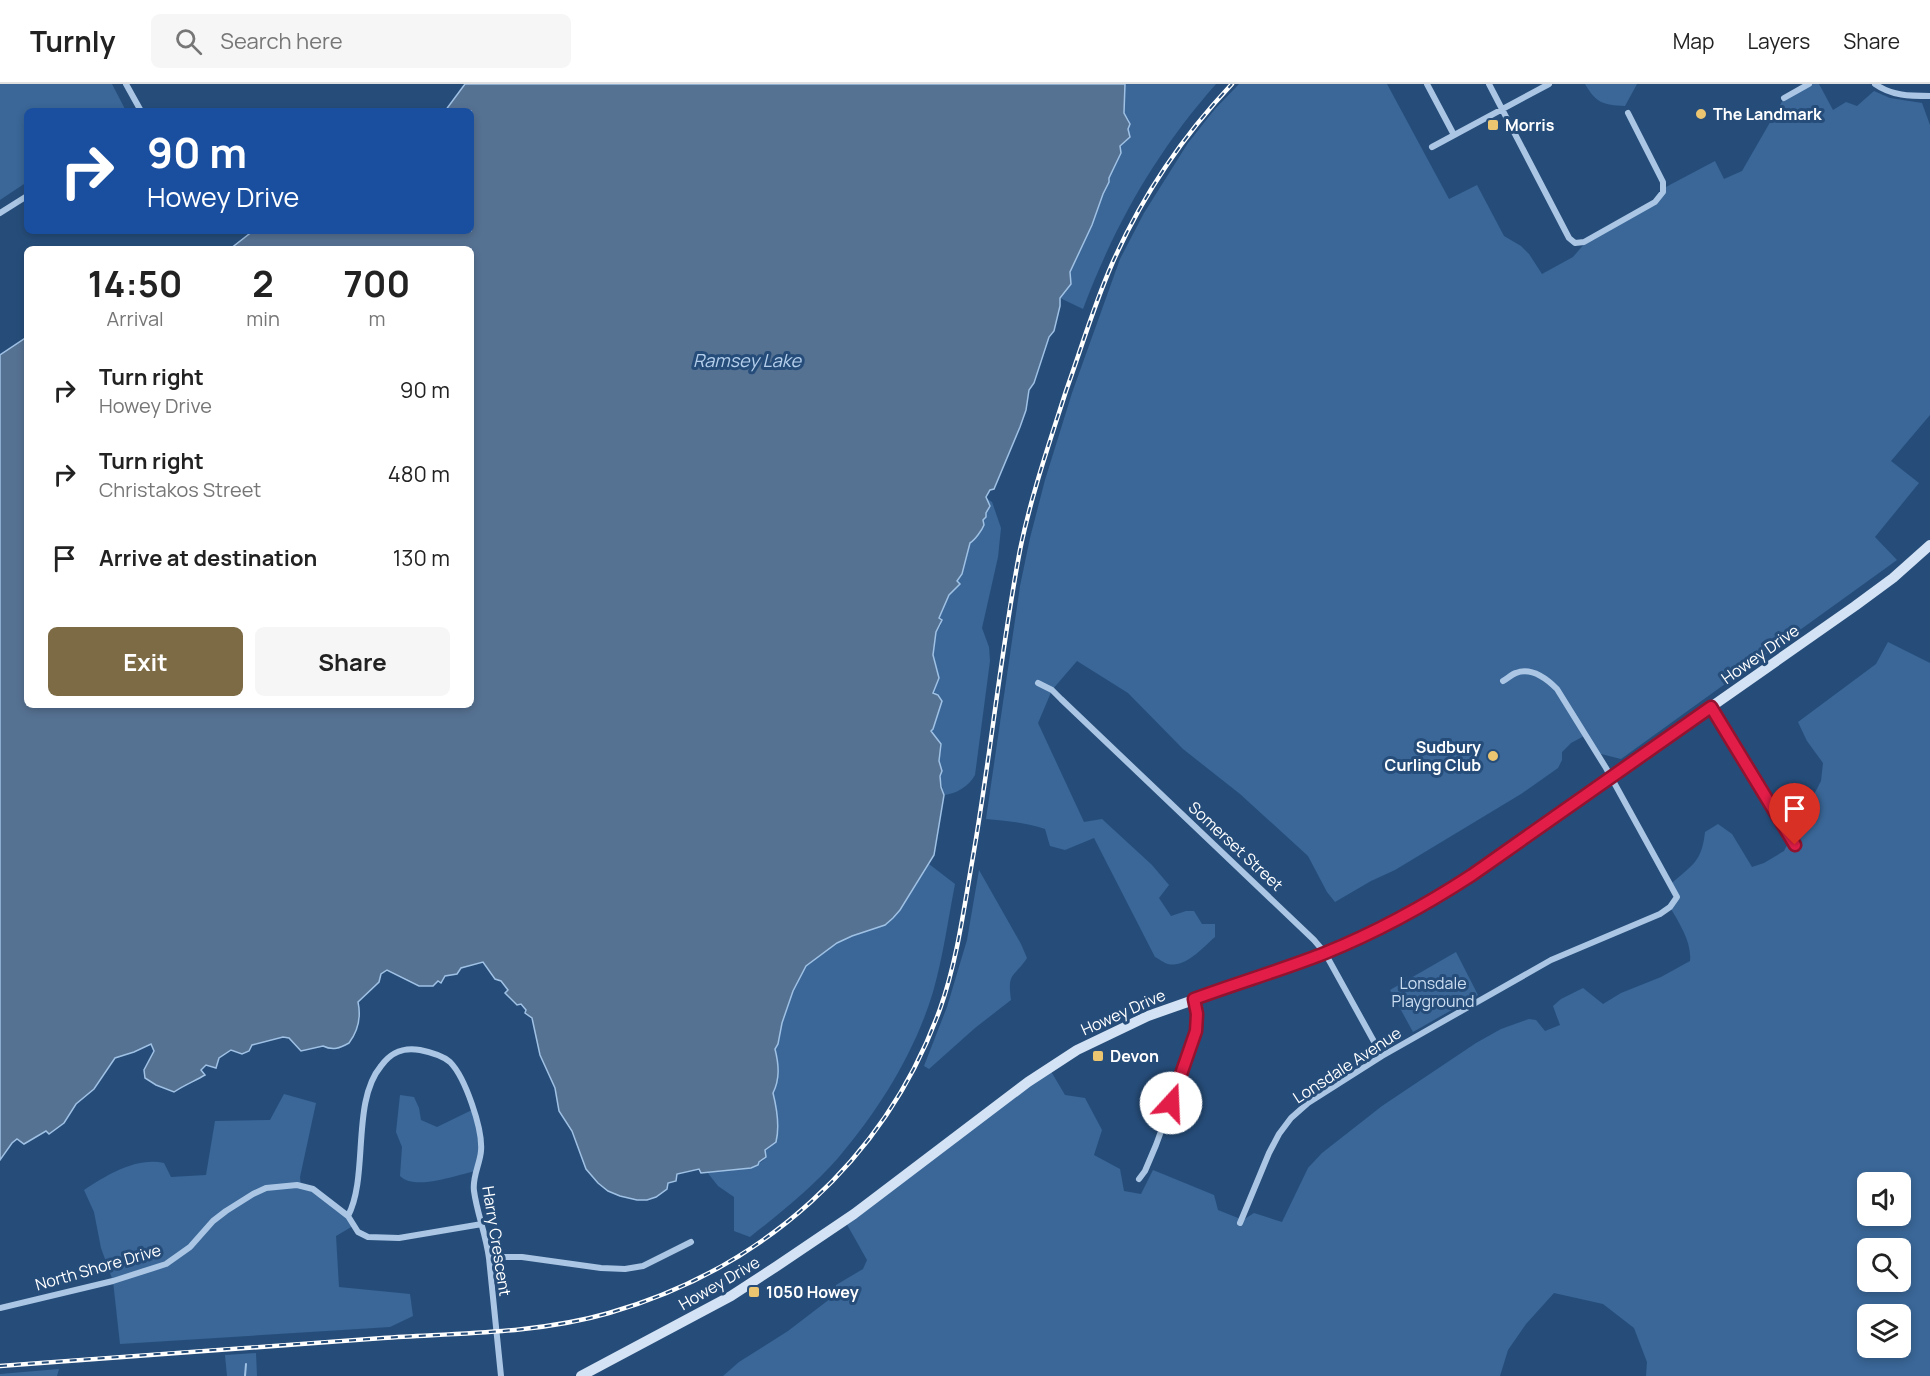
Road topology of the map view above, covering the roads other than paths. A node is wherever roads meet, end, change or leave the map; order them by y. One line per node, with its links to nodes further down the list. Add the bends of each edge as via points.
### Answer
1 (126, 84): 9 (street)
2 (1427, 84): 12 (street)
3 (1489, 84): 10 (street)
4 (1549, 84): 10 (street)
5 (1809, 84): 8 (street)
6 (1875, 84): 7 (street, via 1893,94)
7 (1930, 96)
8 (1784, 98)
9 (139, 108)
10 (1502, 109): 11 (street, via 1575,243 1584,242 1646,207 1663,192 1663,182); 12 (street)
11 (1628, 113)
12 (1454, 135): 13 (street)
13 (1432, 147)
14 (24, 198): 15 (street)
15 (0, 213)
16 (1930, 545): 19 (main road, Howey Drive, via 1893,578)
17 (1503, 681): 20 (street, via 1526,671 1547,679)
18 (1038, 683): 22 (street, Somerset Street, via 1052,690)
19 (1711, 707): 20 (main road, Howey Drive); 21 (street)
20 (1611, 778): 22 (main road, Howey Drive, via 1451,889); 24 (street, Lonsdale Avenue, via 1677,897 1670,907 1551,960)
21 (1795, 845)
22 (1325, 953): 23 (main road, Howey Drive); 24 (street, Somerset Street)
23 (1194, 999): 25 (street, via 1194,1041 1156,1145); 33 (main road, Howey Drive, via 1121,1027 1062,1058 854,1214 777,1266 731,1296)
24 (1382, 1056): 27 (street, Lonsdale Avenue, via 1291,1118 1269,1153)
25 (1138, 1179)
26 (348, 1216): 28 (street, North Shore Drive, via 358,1232 368,1237 399,1238); 28 (street, Harry Crescent, via 373,1079 378,1068 394,1053 415,1049 448,1060 474,1110 482,1142 474,1190); 31 (street, North Shore Drive, via 313,1189 297,1185 266,1188 226,1211 166,1264)
27 (1240, 1223)
28 (482, 1224): 30 (street, Harry Crescent)
29 (691, 1242): 30 (street, via 642,1266 625,1269)
30 (489, 1257): 32 (street, Harry Crescent)
31 (0, 1308)
32 (501, 1376)
33 (582, 1376)

